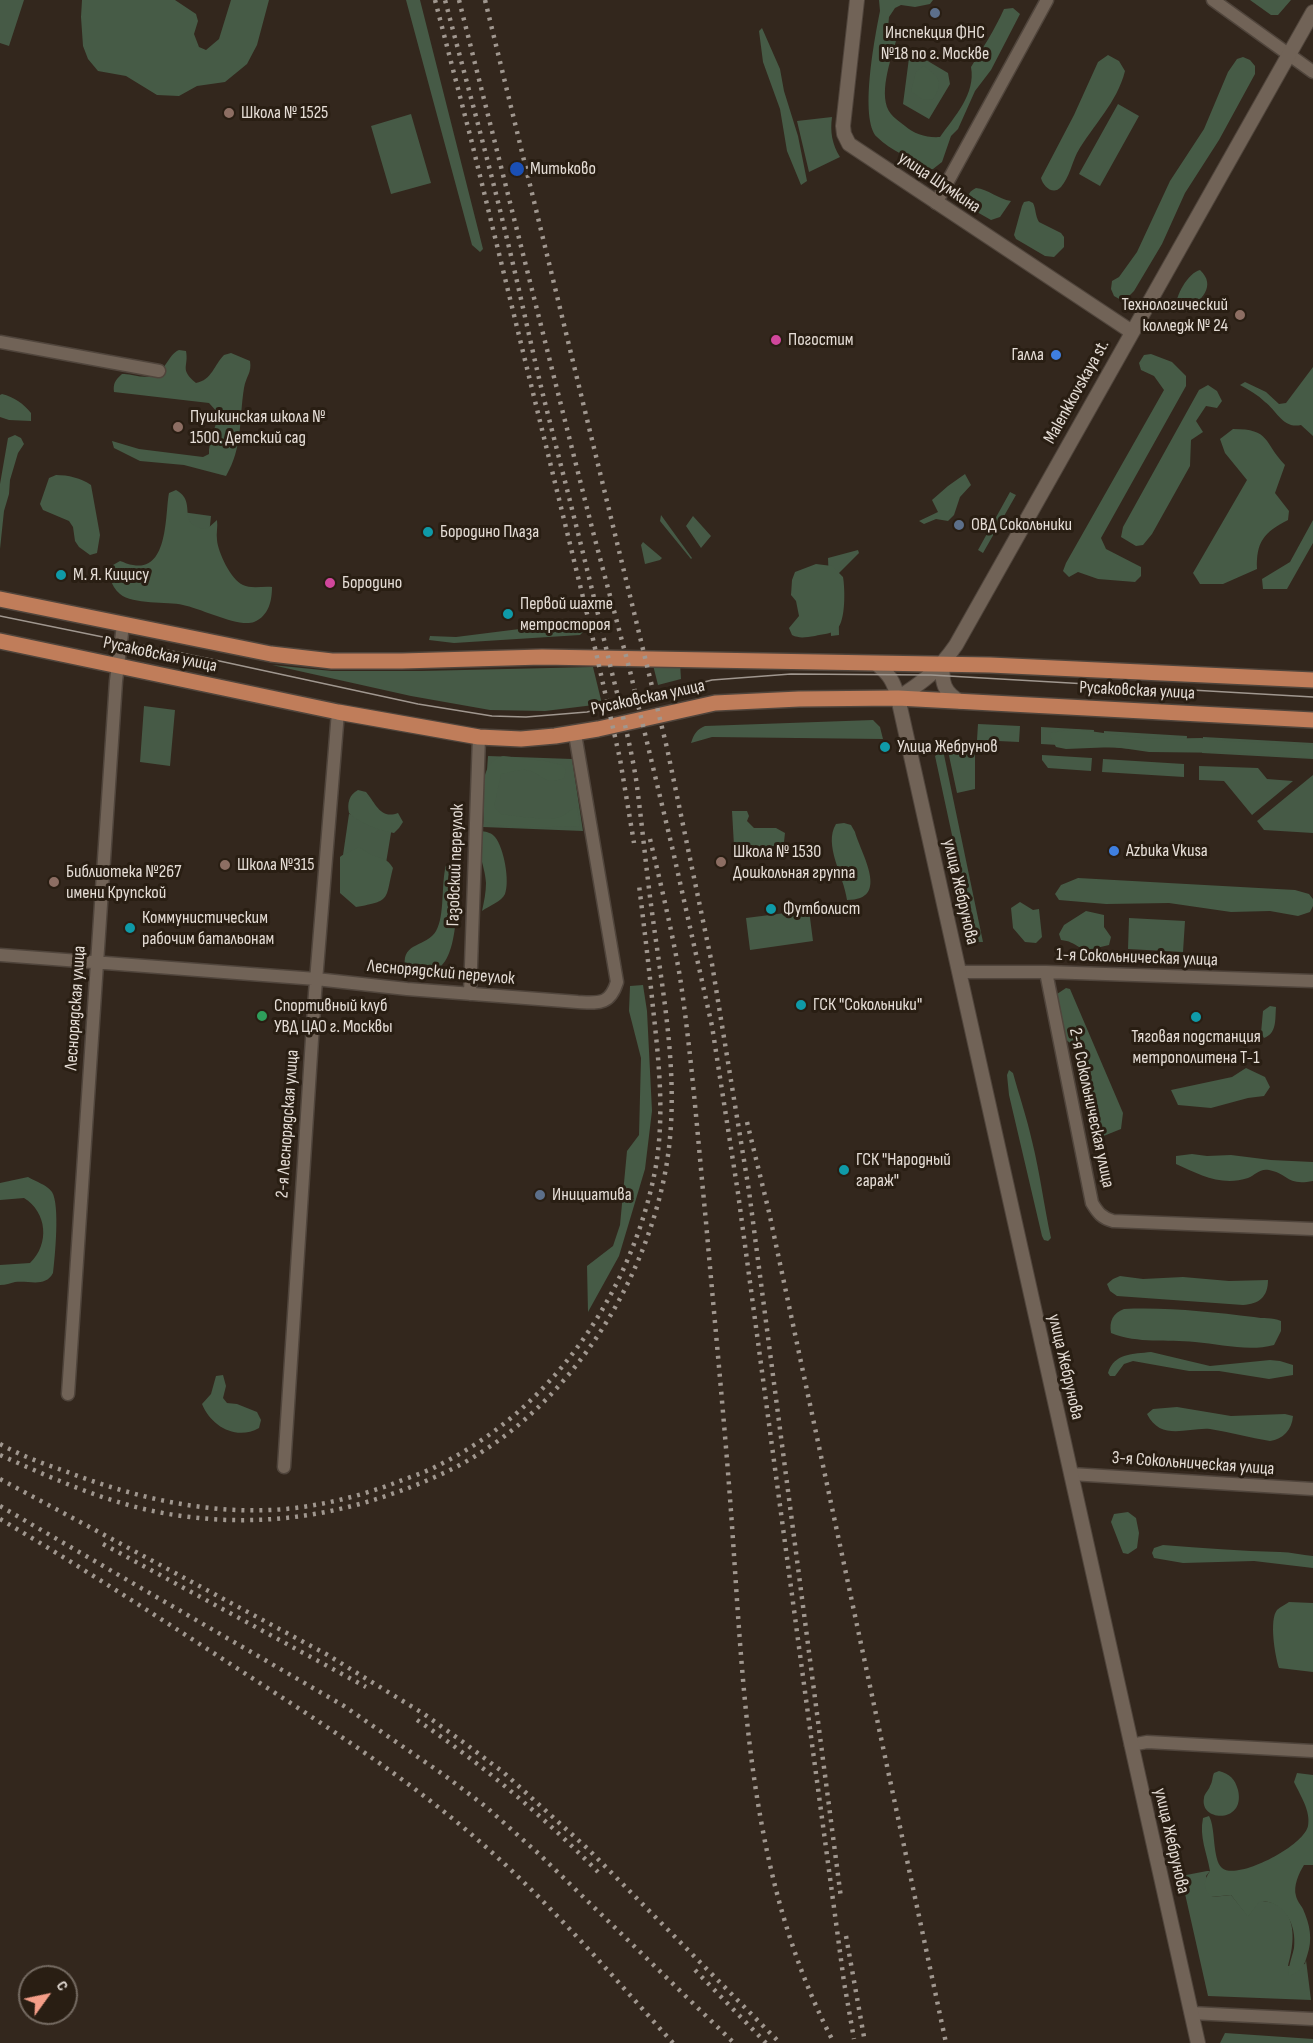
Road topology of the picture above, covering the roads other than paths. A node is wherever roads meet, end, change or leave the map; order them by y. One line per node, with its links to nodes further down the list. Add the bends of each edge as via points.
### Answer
1 (857, 0): 7 (street, улица Шумкина, via 844,134 855,149)
2 (1047, 0): 7 (street)
3 (1214, 0): 5 (street)
4 (1313, 12): 5 (street, Malenkkovskaya st.)
5 (1289, 55): 6 (street); 8 (street, Malenkkovskaya st.)
6 (1313, 72)
7 (936, 203): 8 (street, улица Шумкина)
8 (1132, 332): 15 (street, Malenkkovskaya st.)
9 (0, 342): 10 (street)
10 (159, 370)
11 (0, 599): 12 (main road, Русаковская улица)
12 (123, 625): 14 (main road, Русаковская улица, via 279,655 332,661 542,657); 16 (street, Леснорядская улица)
13 (0, 641): 16 (main road, Русаковская улица)
14 (875, 663): 15 (main road, Русаковская улица); 18 (street, улица Жебрунова, via 893,681)
15 (943, 664): 17 (main road, Русаковская улица); 18 (street, Malenkkovskaya st.); 19 (street, via 946,691)
16 (118, 665): 20 (main road, Русаковская улица); 25 (street, Леснорядская улица)
17 (1313, 680)
18 (898, 698): 19 (main road, Русаковская улица); 22 (main road, Русаковская улица, via 715,704); 26 (street, улица Жебрунова)
19 (961, 702): 21 (main road, Русаковская улица)
20 (338, 712): 23 (main road, Русаковская улица); 28 (street, 2-я Леснорядская улица)
21 (1313, 720)
22 (575, 734): 23 (main road, Русаковская улица, via 521,739); 30 (street, Леснорядский переулок, via 617,982 613,995 596,1003)
23 (479, 737): 30 (street, Газовский переулок)
24 (0, 955): 25 (street, Леснорядский переулок)
25 (97, 962): 28 (street, Леснорядский переулок); 32 (street, Леснорядская улица)
26 (959, 972): 27 (street, 1-я Сокольническая улица); 34 (street, улица Жебрунова)
27 (1046, 972): 29 (street, 1-я Сокольническая улица); 31 (street, 2-я Сокольническая улица, via 1092,1203 1104,1219)
28 (316, 979): 30 (street, Леснорядский переулок); 33 (street, 2-я Леснорядская улица)
29 (1313, 981)
30 (470, 994)
31 (1313, 1228)
32 (68, 1394)
33 (284, 1467)
34 (1071, 1474): 35 (street, 3-я Сокольническая улица); 36 (street, улица Жебрунова)
35 (1313, 1489)
36 (1131, 1745): 37 (street, via 1147,1742); 38 (street, улица Жебрунова)
37 (1313, 1751)
38 (1191, 2013): 39 (street); 40 (street, улица Жебрунова)
39 (1313, 2019)
40 (1198, 2043)

